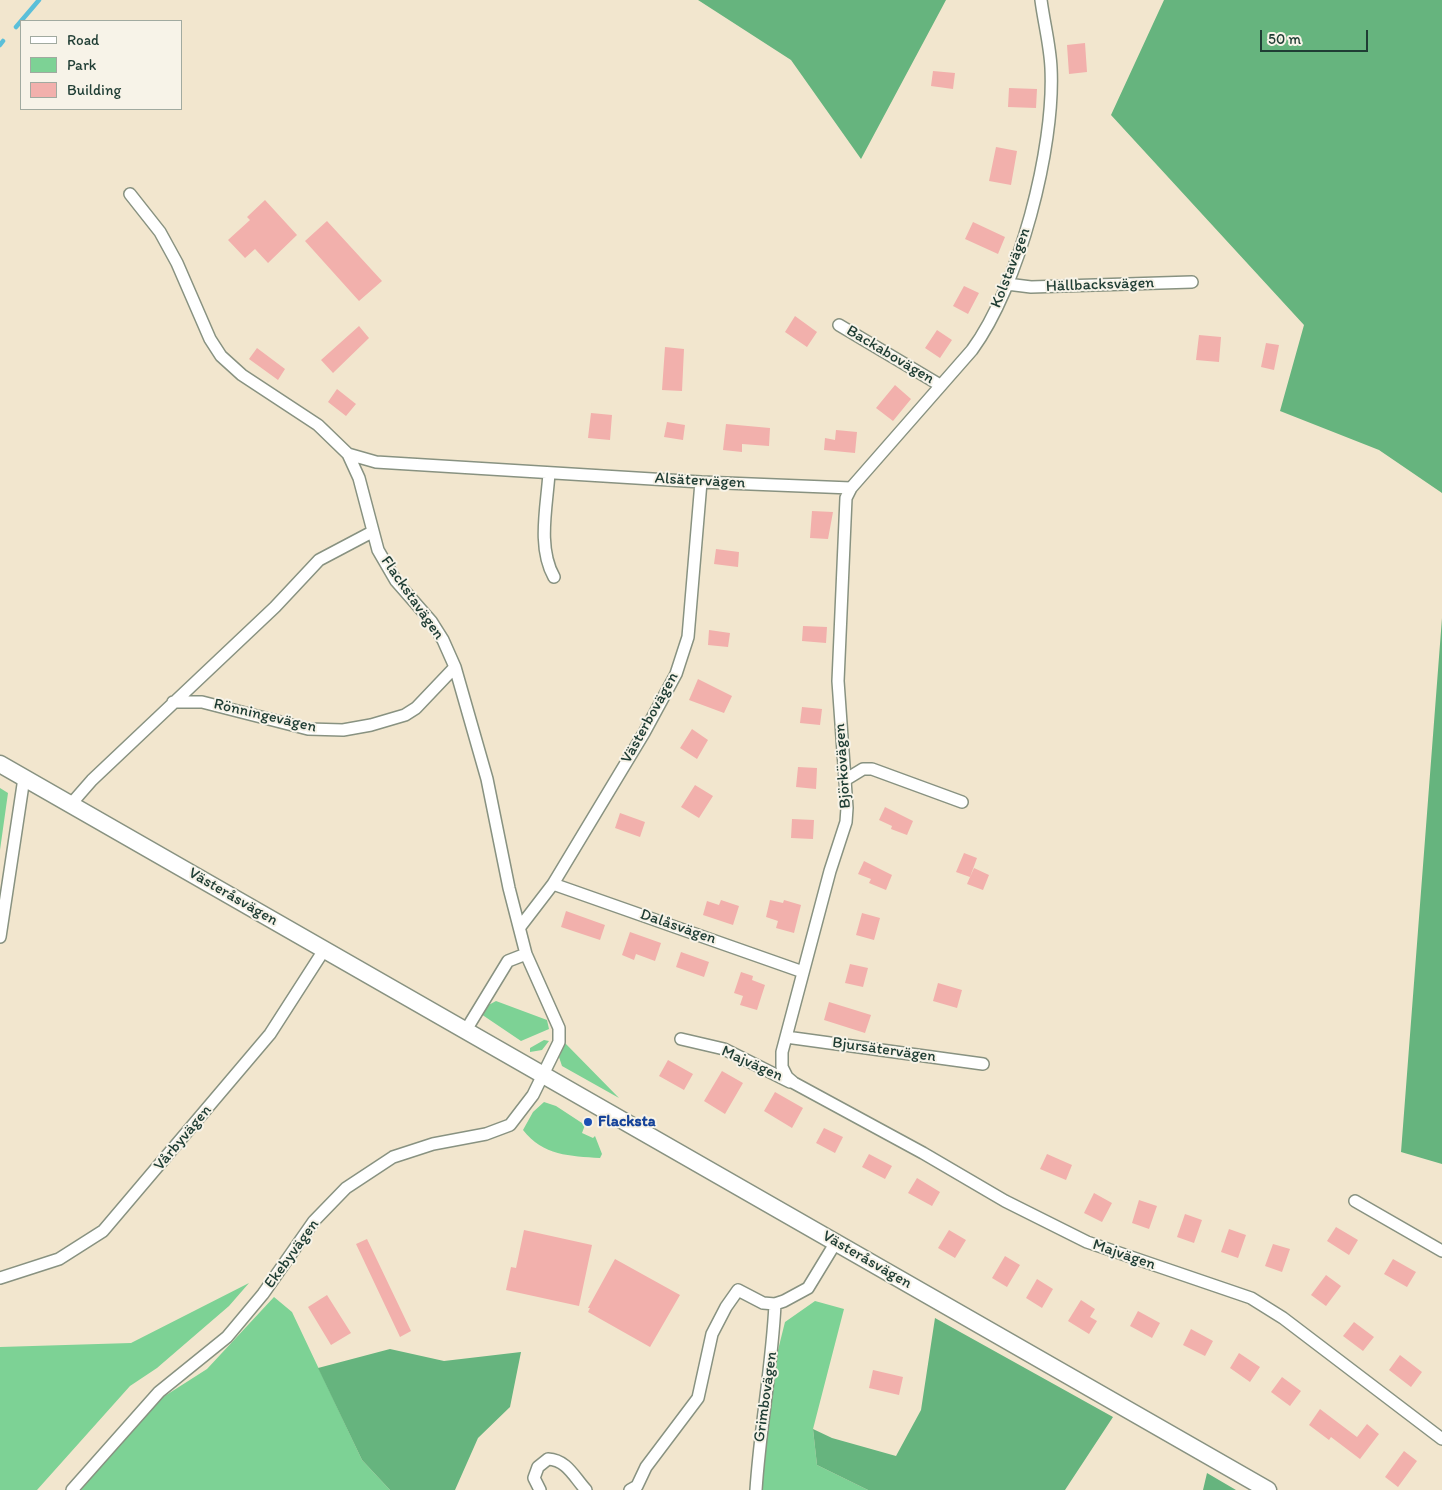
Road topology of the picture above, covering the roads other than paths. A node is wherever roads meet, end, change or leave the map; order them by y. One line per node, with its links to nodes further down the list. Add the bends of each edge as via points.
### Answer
1 (1041, 0): 4 (street, Kolstavägen, via 1051,68 1048,125 1032,210)
2 (130, 194): 7 (street, Flackstavägen, via 160,232 210,340 221,356 242,375 318,425)
3 (1192, 282): 4 (street, Hällbacksvägen, via 1031,287)
4 (1007, 284): 6 (street, Kolstavägen, via 978,342)
5 (839, 325): 6 (street, Backabovägen)
6 (940, 385): 10 (street, Kolstavägen)
7 (348, 454): 8 (street, Alsätervägen, via 376,462); 11 (street, Flackstavägen, via 359,478)
8 (549, 473): 9 (street, Alsätervägen); 12 (street, via 544,548)
9 (701, 482): 10 (street, Alsätervägen); 20 (street, Västerbovägen, via 688,637 676,674)
10 (851, 488): 17 (street, Björkövägen, via 846,498 838,681)
11 (372, 532): 13 (street, Flackstavägen, via 385,564 430,621); 14 (street, Rönningevägen, via 319,560 275,607)
12 (554, 576)
13 (455, 667): 14 (street, Rönningevägen, via 416,708 371,725 343,730 308,729 202,702); 21 (street, Flackstavägen, via 487,779 508,888)
14 (173, 702): 19 (street, Rönningevägen)
15 (0, 764): 16 (street, Västeråsvägen)
16 (24, 778): 19 (street, Västeråsvägen); 22 (street)
17 (845, 780): 18 (street, via 863,769 872,768); 25 (street, Björkövägen, via 846,822)
18 (962, 802)
19 (70, 804): 23 (street, Västeråsvägen)
20 (553, 884): 21 (street, Västerbovägen); 25 (street, Dalåsvägen)
21 (520, 928): 24 (street, Flackstavägen)
22 (0, 937)
23 (324, 950): 26 (street, Västeråsvägen); 35 (street, Vårbyvägen, via 266,1040 103,1231 59,1259)
24 (526, 954): 26 (street, via 508,961); 30 (street, Flackstavägen, via 559,1028 558,1042)
25 (803, 972): 27 (street, Björkövägen)
26 (466, 1030): 30 (street, Västeråsvägen)
27 (786, 1037): 29 (street, Bjursätervägen); 31 (street, Majvägen, via 782,1067)
28 (681, 1039): 31 (street, Majvägen, via 724,1049)
29 (982, 1064)
30 (542, 1074): 33 (street, Västeråsvägen); 38 (street, Ekebyvägen, via 533,1095 510,1126 393,1157 346,1188 314,1221 263,1294 227,1337 159,1392)
31 (794, 1084): 37 (street, Majvägen, via 1005,1201 1087,1242 1250,1298 1284,1318)
32 (1355, 1201): 34 (street)
33 (836, 1242): 36 (street, via 808,1288); 43 (street, Västeråsvägen)
34 (1442, 1251)
35 (0, 1278)
36 (775, 1304): 41 (street, via 763,1303 738,1290 712,1334 698,1398 646,1467 637,1486); 42 (street, Grimbovägen)
37 (1442, 1439)
38 (72, 1490)
39 (540, 1490): 40 (street, via 534,1478 538,1467 548,1459 557,1459 565,1464)
40 (586, 1490)
41 (630, 1490)
42 (756, 1490)
43 (1268, 1490)

